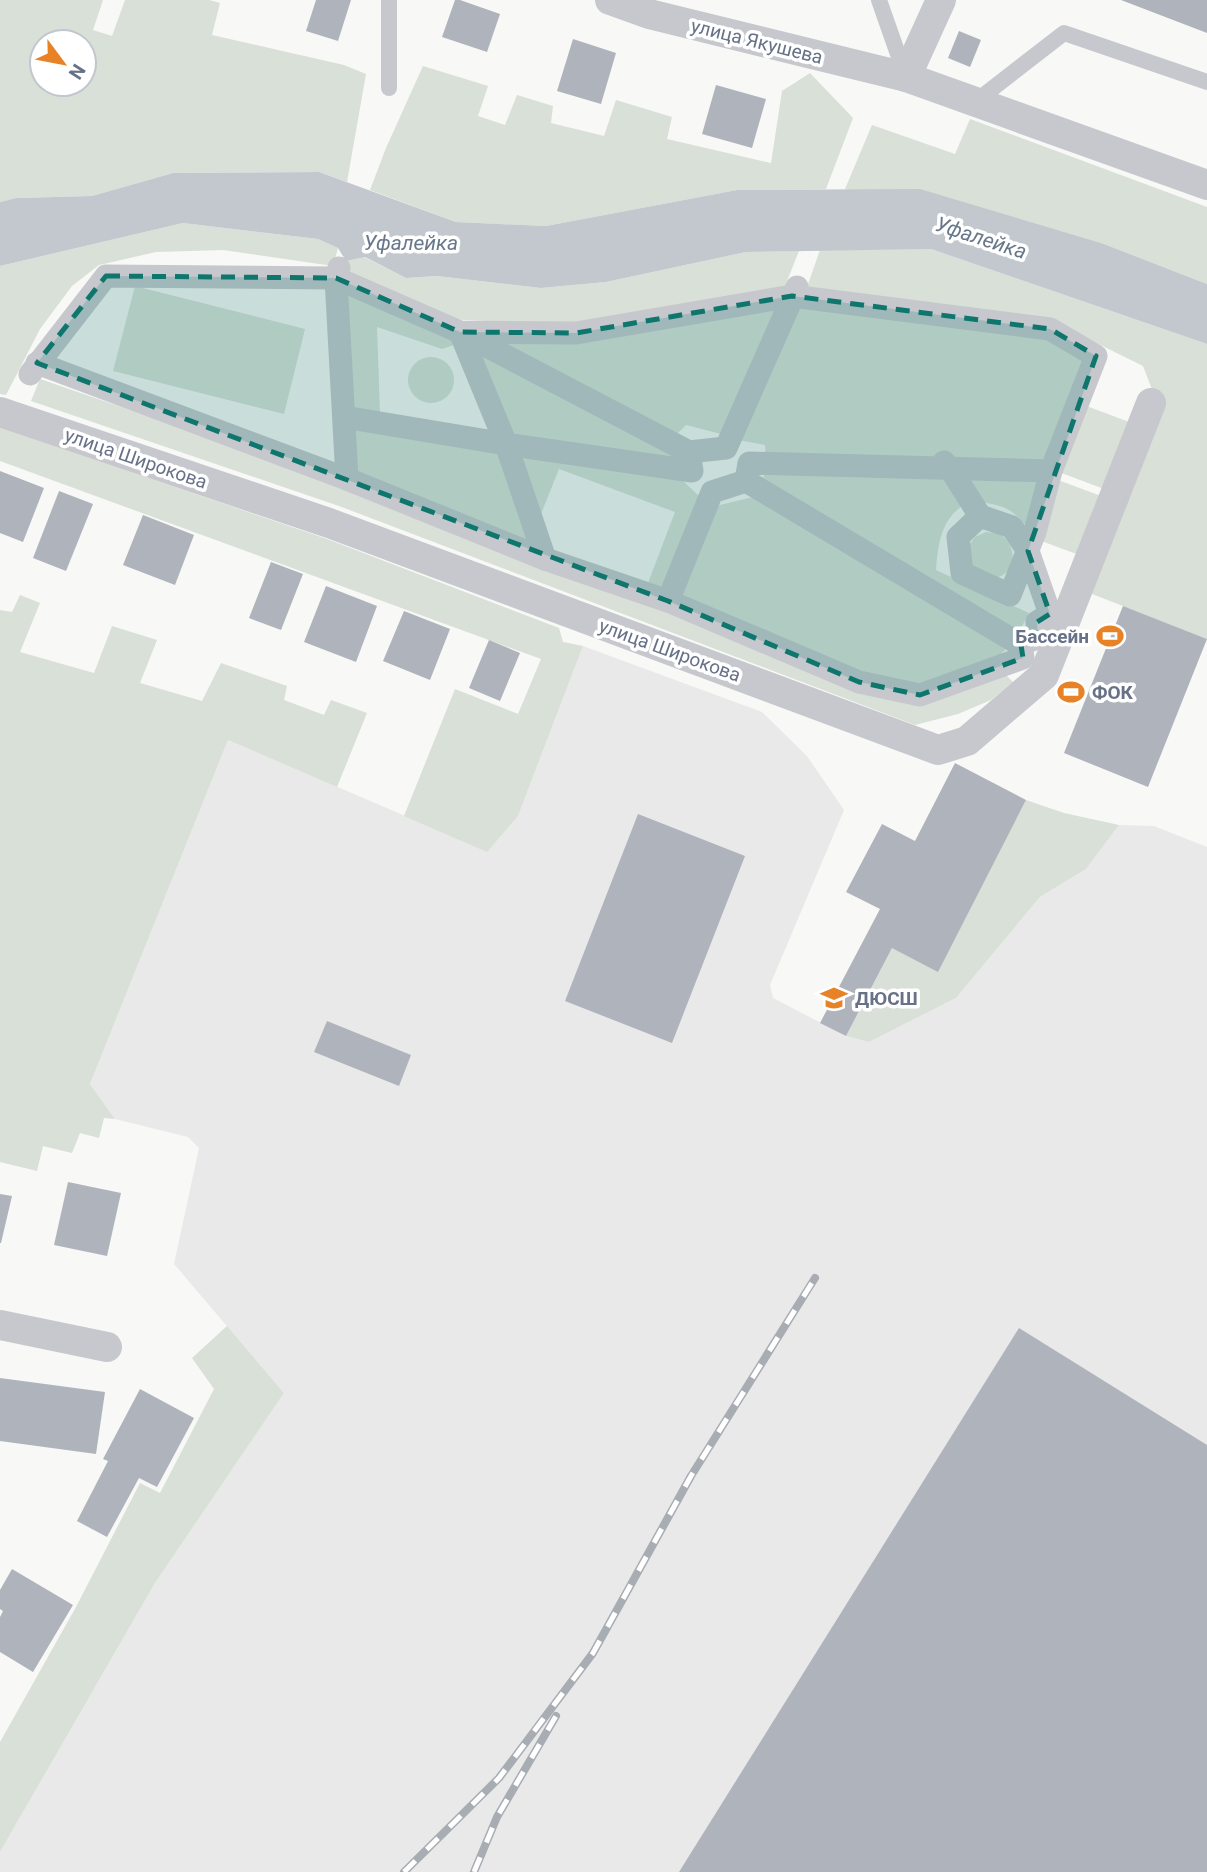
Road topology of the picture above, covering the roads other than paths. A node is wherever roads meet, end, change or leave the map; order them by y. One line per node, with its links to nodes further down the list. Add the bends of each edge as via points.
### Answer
1 (389, 0): 7 (lane)
2 (610, 0): 5 (street, улица Якушева, via 649,14)
3 (879, 0): 5 (lane)
4 (941, 0): 5 (street)
5 (906, 78): 8 (street, улица Якушева)
6 (1207, 82): 8 (lane, via 1064,33)
7 (389, 88)
8 (975, 102): 9 (street, улица Якушева)
9 (1207, 185)
10 (337, 273): 12 (street); 15 (street); 22 (street, via 106,276 33,369)
11 (794, 291): 12 (street, via 576,333); 17 (street); 20 (street, via 826,304 1050,328 1096,356)
12 (460, 332): 16 (street); 18 (street)
13 (1151, 403): 14 (street, улица Широкова, via 1044,675 967,741 938,750 329,523)
14 (0, 412)
15 (344, 417): 16 (street); 22 (street)
16 (506, 444): 18 (street); 26 (street)
17 (726, 448): 18 (street); 21 (street)
18 (691, 462): 23 (street)
19 (947, 465): 20 (street); 21 (street); 24 (street)
20 (1051, 471): 25 (street)
21 (748, 472): 23 (street); 28 (street)
22 (347, 479): 26 (street)
23 (712, 492): 27 (street)
24 (980, 516): 25 (street, via 1012,527); 25 (street, via 958,537 962,573 1010,595)
25 (1028, 551): 28 (street, via 1049,614 1037,622 1038,637)
26 (545, 559): 27 (street)
27 (668, 601): 28 (street, via 859,682 920,695 1023,658)
28 (1021, 645)
29 (0, 1325): 30 (street)
30 (107, 1346)

